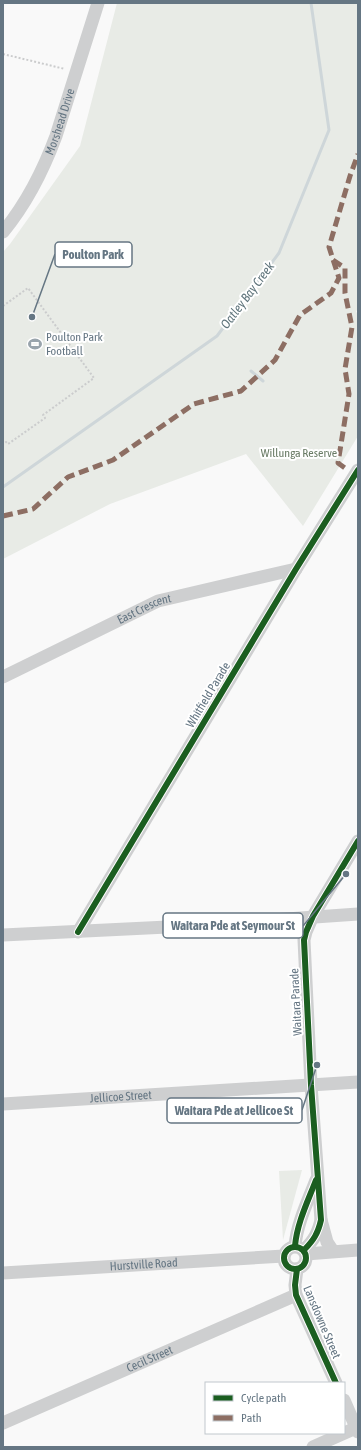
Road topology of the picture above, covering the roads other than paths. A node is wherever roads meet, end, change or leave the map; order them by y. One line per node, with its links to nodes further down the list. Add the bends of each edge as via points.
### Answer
1 (98, 3): 2 (street, Morshead Drive, via 56,136 24,203)
2 (3, 232)
3 (358, 470): 4 (street, Whitfield Parade)
4 (296, 569): 5 (street, East Crescent, via 158,601); 9 (street, Whitfield Parade)
5 (3, 677)
6 (358, 841): 8 (street, Waitara Parade)
7 (358, 914): 8 (street)
8 (313, 916): 9 (street); 12 (street, Waitara Parade, via 306,932 304,948)
9 (78, 932): 10 (street)
10 (3, 935)
11 (358, 1082): 12 (street, Jellicoe Street)
12 (311, 1085): 13 (street, Jellicoe Street); 14 (street, Waitara Parade)
13 (3, 1104)
14 (318, 1177): 15 (street, Waitara Parade); 16 (street, Waitara Parade, via 296,1237)
15 (321, 1220): 16 (street, Waitara Parade, via 313,1242); 18 (street, via 327,1242)
16 (302, 1250): 18 (street); 19 (street, via 288,1249); 20 (street, via 307,1258 304,1265)
17 (358, 1250): 18 (street)
18 (333, 1251)
19 (284, 1256): 20 (street, via 287,1266); 21 (street, Hurstville Road)
20 (297, 1269): 22 (street, Lansdowne Street)
21 (3, 1273)
22 (296, 1295): 23 (street, Lansdowne Street); 25 (street, Cecil Street)
23 (336, 1382)
24 (345, 1402): 26 (street)
25 (3, 1423)
26 (358, 1429): 27 (street)
27 (313, 1447)

